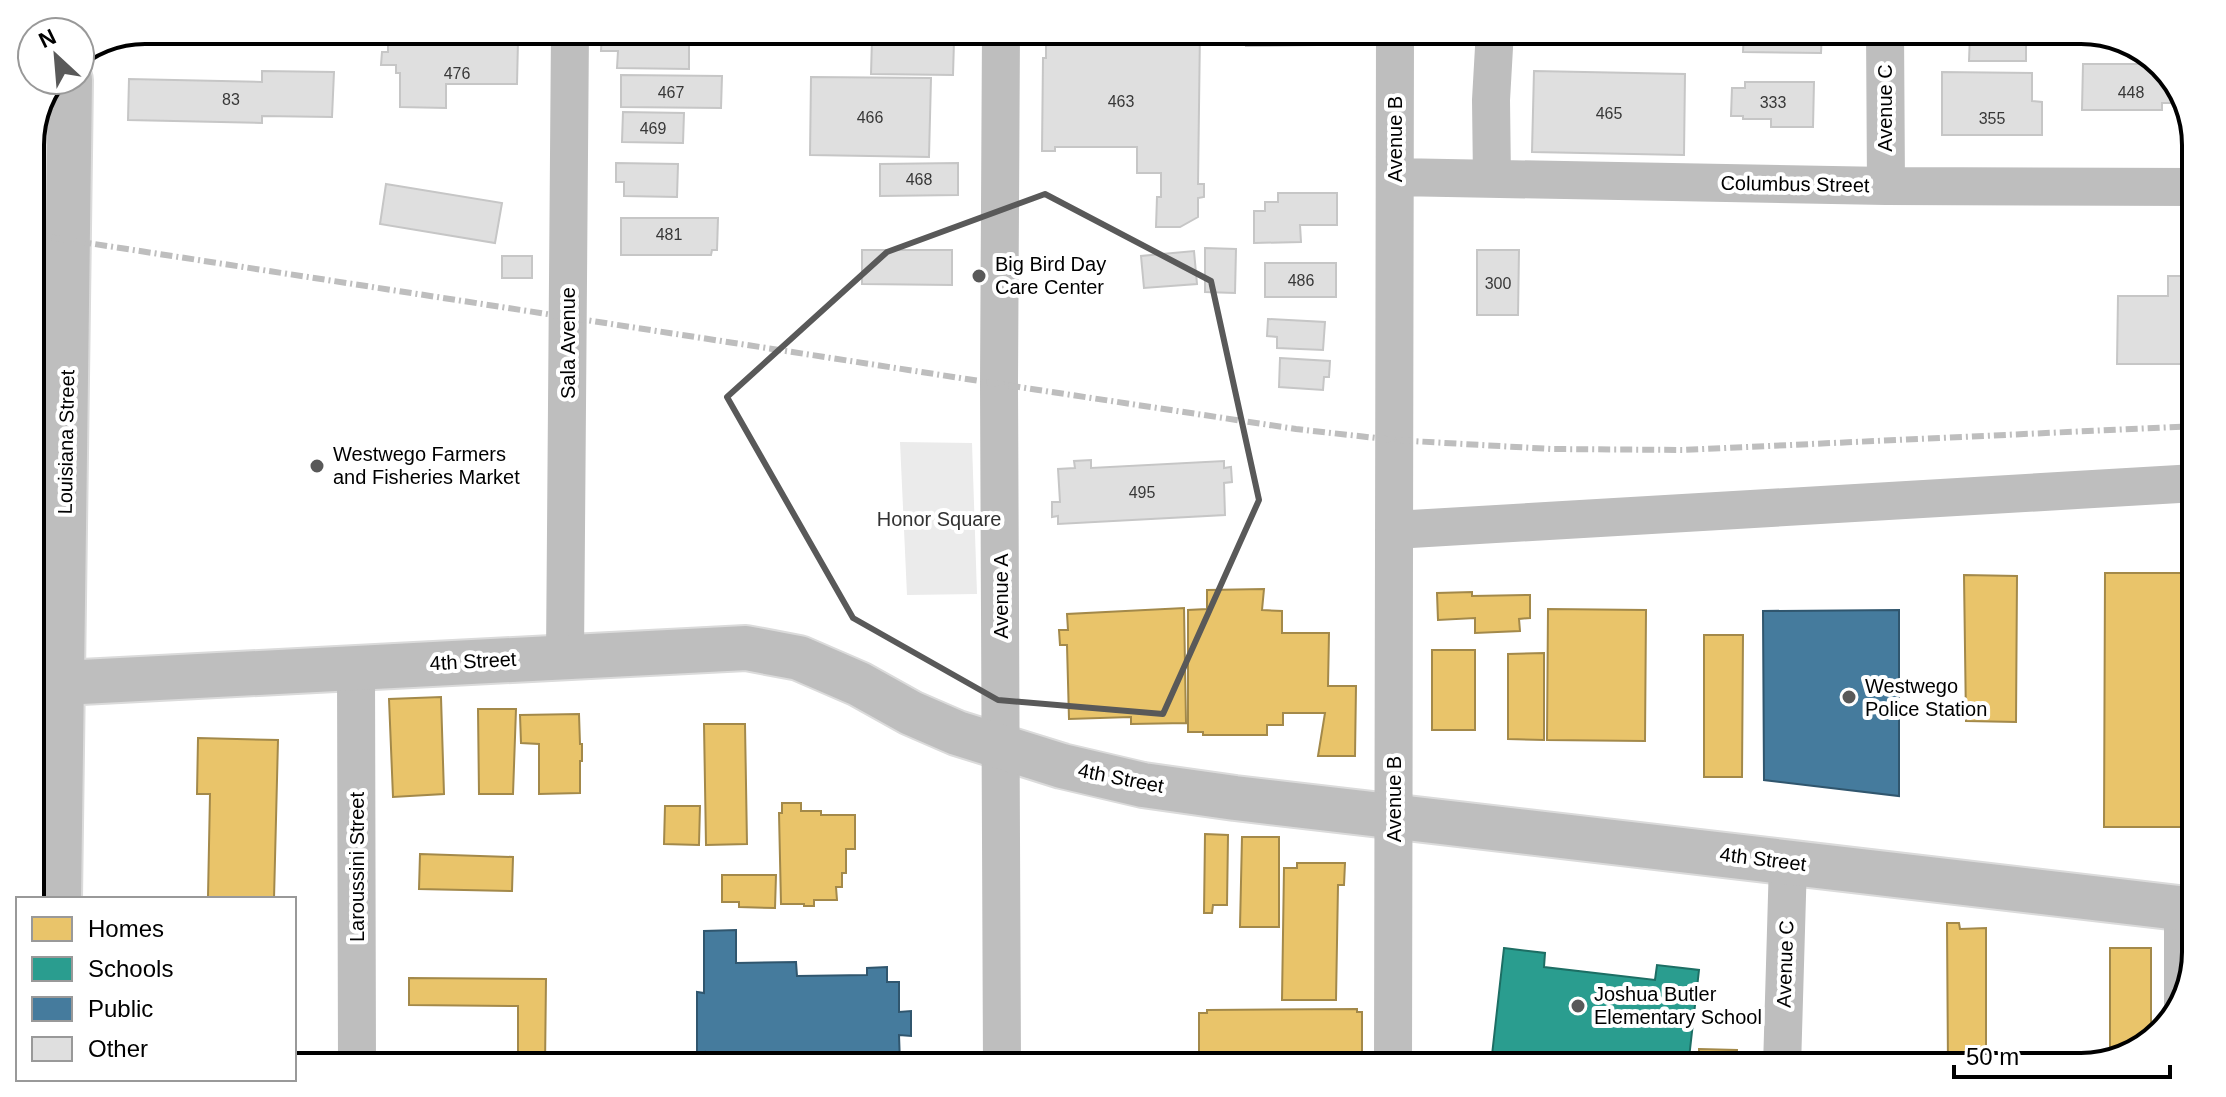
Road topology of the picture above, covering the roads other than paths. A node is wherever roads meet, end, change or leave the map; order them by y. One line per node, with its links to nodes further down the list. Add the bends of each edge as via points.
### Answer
1 (570, 44): 13 (street, Sala Avenue)
2 (1001, 44): 16 (street, Avenue A)
3 (1395, 44): 7 (street, Avenue B)
4 (1494, 44): 8 (street)
5 (1885, 44): 9 (street, Avenue C)
6 (69, 96): 15 (main road, Louisiana Street)
7 (1395, 177): 8 (street, Columbus Street); 12 (street, Avenue B)
8 (1492, 179): 9 (street, Columbus Street)
9 (1886, 186): 10 (street, Columbus Street)
10 (2182, 187)
11 (2182, 484): 12 (street)
12 (1394, 530): 17 (street, Avenue B)
13 (565, 656): 14 (main road, 4th Street); 16 (main road, 4th Street, via 746,648 799,658 945,728)
14 (356, 667): 15 (main road, 4th Street); 21 (street, Laroussini Street)
15 (46, 684): 19 (main road, Louisiana Street)
16 (1002, 747): 17 (main road, 4th Street, via 1143,785); 22 (street, Avenue A)
17 (1393, 816): 18 (main road, 4th Street); 23 (street, Avenue B)
18 (1788, 862): 20 (main road, 4th Street); 24 (street, Avenue C)
19 (59, 897)
20 (2182, 908)
21 (357, 1053)
22 (1002, 1053)
23 (1393, 1053)
24 (1782, 1053)

